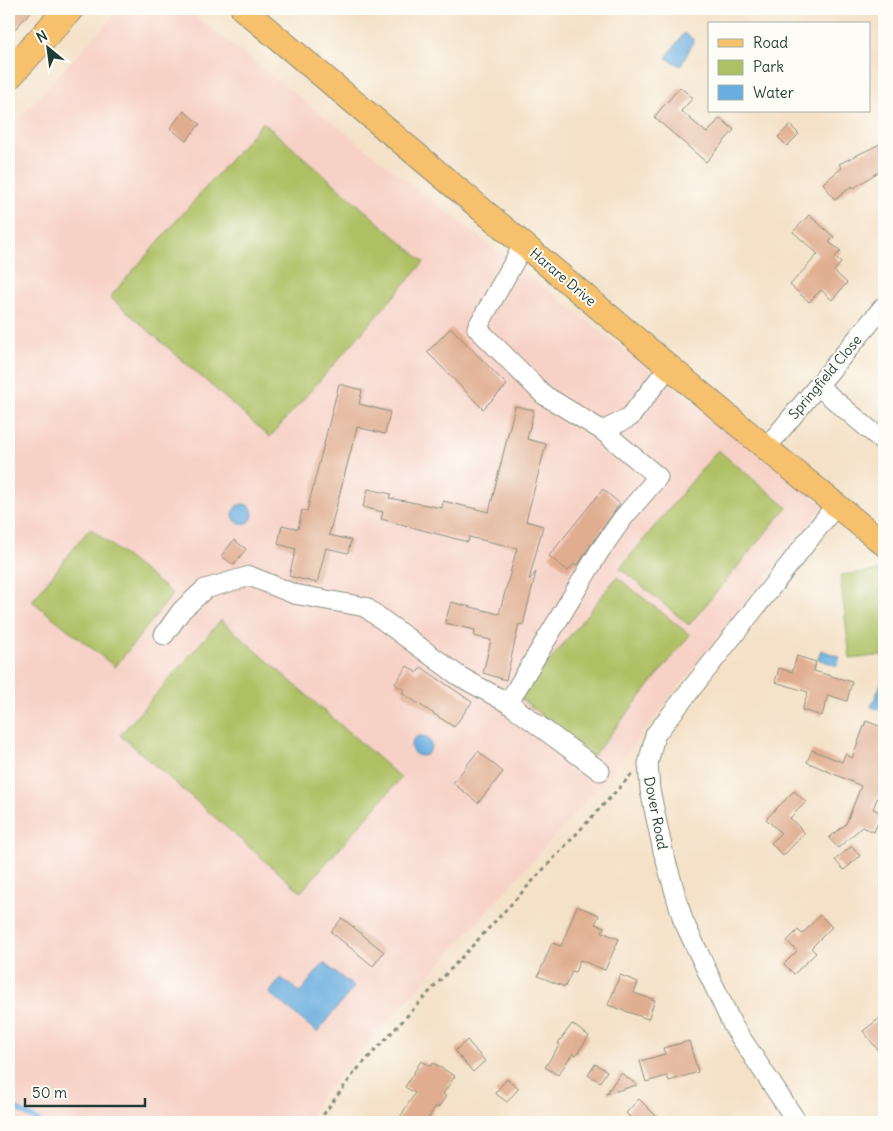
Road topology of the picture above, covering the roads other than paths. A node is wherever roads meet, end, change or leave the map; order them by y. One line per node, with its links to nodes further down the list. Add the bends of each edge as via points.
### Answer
1 (69, 9): 3 (highway)
2 (242, 9): 4 (main road, Harare Drive)
3 (9, 75)
4 (524, 244): 8 (street, via 477,328 544,395); 10 (main road, Harare Drive)
5 (884, 306): 7 (street, Springfield Close)
6 (660, 378): 8 (street, via 630,417)
7 (818, 386): 9 (street); 10 (street, Springfield Close)
8 (603, 430): 14 (street, via 658,477 599,552)
9 (884, 442)
10 (766, 448): 11 (main road, Harare Drive)
11 (836, 505): 12 (main road, Harare Drive); 16 (street, Dover Road, via 655,735 648,764 663,851 683,920 733,1026)
12 (884, 544)
13 (164, 635): 14 (street, via 182,610 205,589 250,576 294,594 365,607 459,676)
14 (508, 703): 15 (street)
15 (600, 771)
16 (797, 1122)

